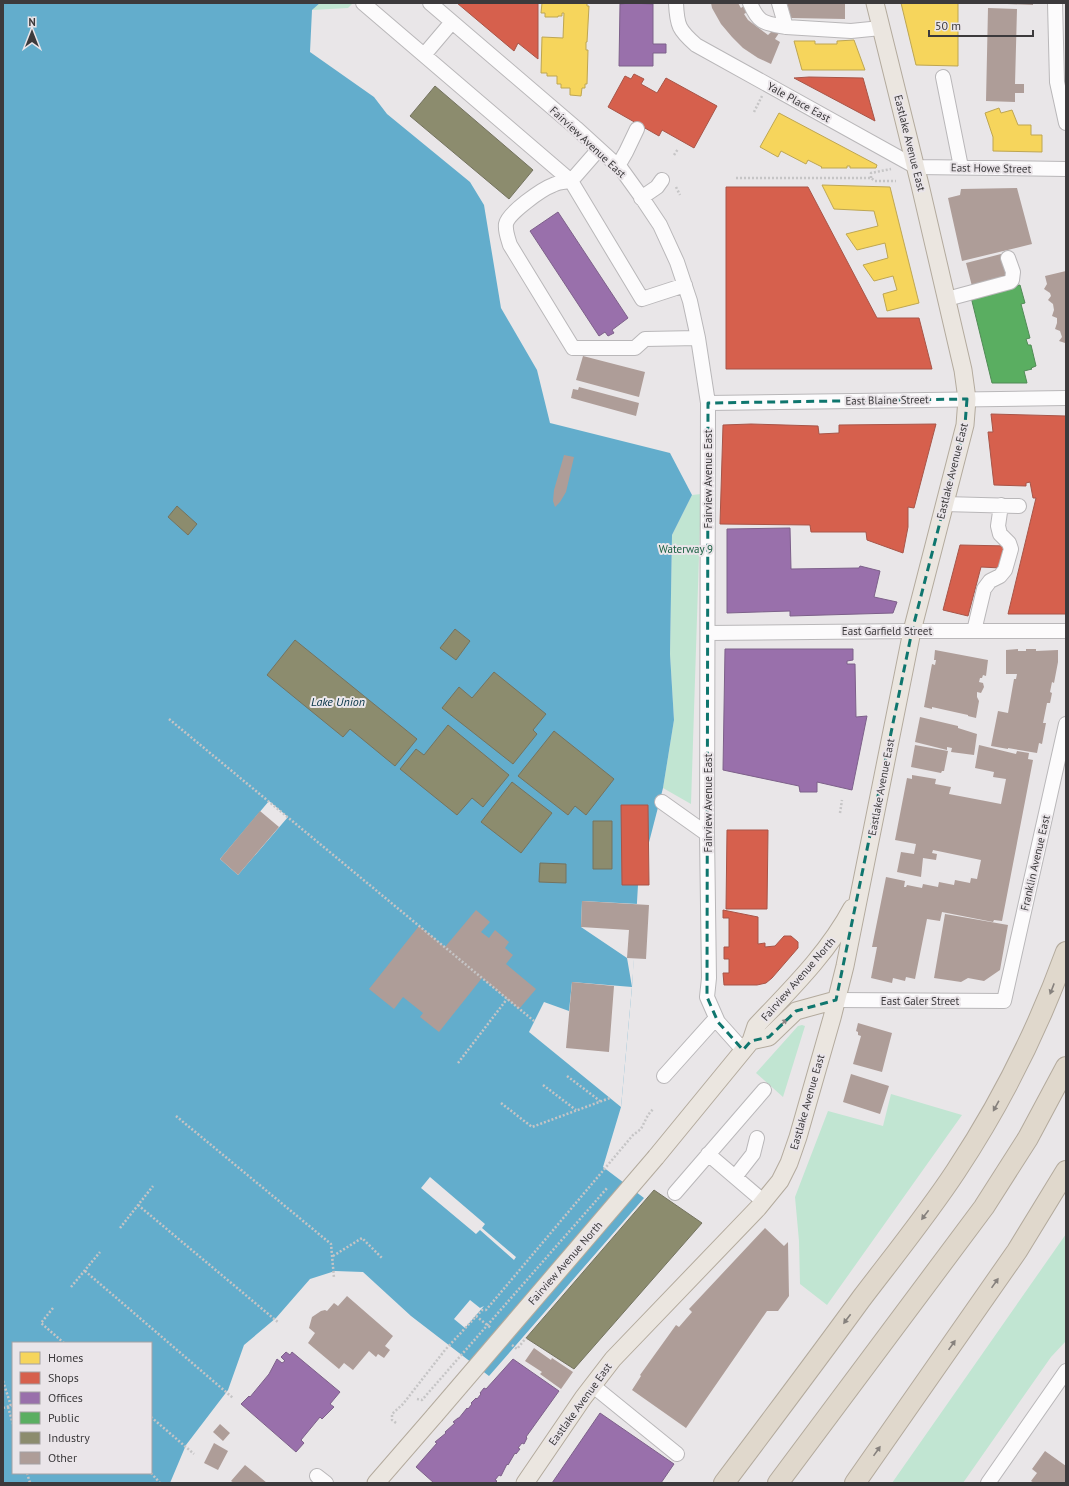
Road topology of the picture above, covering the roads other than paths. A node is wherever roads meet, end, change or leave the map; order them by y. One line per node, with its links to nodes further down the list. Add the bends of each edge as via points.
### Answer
1 (363, 3): 11 (street)
2 (430, 3): 8 (street, Fairview Avenue East)
3 (676, 3): 17 (street, Yale Place East, via 678,22 684,34 696,45)
4 (750, 3): 9 (street, via 763,22)
5 (779, 3): 9 (street)
6 (875, 3): 10 (main road, Eastlake Avenue East)
7 (1055, 3): 13 (street, via 1057,82)
8 (452, 22): 11 (street); 15 (street, Fairview Avenue East)
9 (786, 27): 10 (street, via 851,31)
10 (881, 28): 17 (main road, Eastlake Avenue East)
11 (424, 55): 21 (street)
12 (943, 77): 18 (street)
13 (1066, 123)
14 (637, 129): 16 (street)
15 (598, 148): 16 (street, Fairview Avenue East); 21 (street)
16 (618, 166): 22 (street, Fairview Avenue East)
17 (916, 166): 18 (street, East Howe Street); 25 (main road, Eastlake Avenue East)
18 (961, 167): 19 (street, East Howe Street)
19 (1066, 169)
20 (662, 180): 22 (street, via 657,187)
21 (571, 181): 24 (street, via 642,299); 26 (street, via 553,184 538,193 508,216 506,230 510,245 573,348 635,348 645,339)
22 (641, 198): 24 (street, Fairview Avenue East, via 660,225 678,262)
23 (1008, 258): 25 (street, via 1013,272 1010,282)
24 (685, 285): 26 (street, Fairview Avenue East)
25 (947, 299): 28 (main road, Eastlake Avenue East)
26 (698, 338): 29 (street, Fairview Avenue East)
27 (1066, 398): 28 (street, East Blaine Street)
28 (967, 399): 29 (street, East Blaine Street); 30 (main road, Eastlake Avenue East, via 965,425)
29 (708, 403): 36 (street, Fairview Avenue East)
30 (944, 504): 31 (street); 33 (main road, Eastlake Avenue East)
31 (1001, 505): 32 (street); 34 (street, via 998,526 1000,534 1011,549 1005,570 984,589)
32 (1019, 506)
33 (912, 630): 34 (street, East Garfield Street); 36 (street, East Garfield Street); 40 (main road, Eastlake Avenue East)
34 (974, 631): 35 (street, East Garfield Street)
35 (1066, 631)
36 (708, 633): 39 (street, Fairview Avenue East)
37 (1066, 724): 43 (street, Franklin Avenue East)
38 (662, 802): 39 (street)
39 (707, 834): 44 (street, Fairview Avenue East, via 710,978 707,997)
40 (859, 896): 42 (main road, Eastlake Avenue East); 45 (main road, Fairview Avenue North, via 822,955 756,1026)
41 (1066, 952): 57 (highway, one-way to 57, via 1022,1056 991,1115 960,1165)
42 (836, 1000): 43 (street, East Galer Street); 45 (main road, Fairview Avenue North, one-way to 42, via 769,1037 796,1010); 54 (main road, Eastlake Avenue East, via 789,1163 780,1181)
43 (1004, 1001)
44 (716, 1018): 45 (street, Fairview Avenue East); 47 (street)
45 (747, 1045): 60 (main road, Fairview Avenue North, bridge, via 656,1157)
46 (1066, 1067): 59 (highway, via 999,1184)
47 (664, 1076)
48 (764, 1090): 50 (street)
49 (757, 1138): 52 (street, via 753,1154)
50 (708, 1154): 52 (street); 53 (street)
51 (1066, 1171): 64 (highway, one-way to 51, via 1017,1251)
52 (735, 1177): 54 (street)
53 (675, 1193)
54 (764, 1202): 56 (main road, Eastlake Avenue East, via 619,1353)
55 (1066, 1371): 65 (street)
56 (592, 1385): 58 (street); 61 (main road, Eastlake Avenue East)
57 (746, 1453): 62 (highway); 63 (highway)
58 (678, 1454)
59 (784, 1480)
60 (376, 1483)
61 (525, 1483)
62 (717, 1483)
63 (724, 1483)
64 (855, 1483)
65 (988, 1483)

